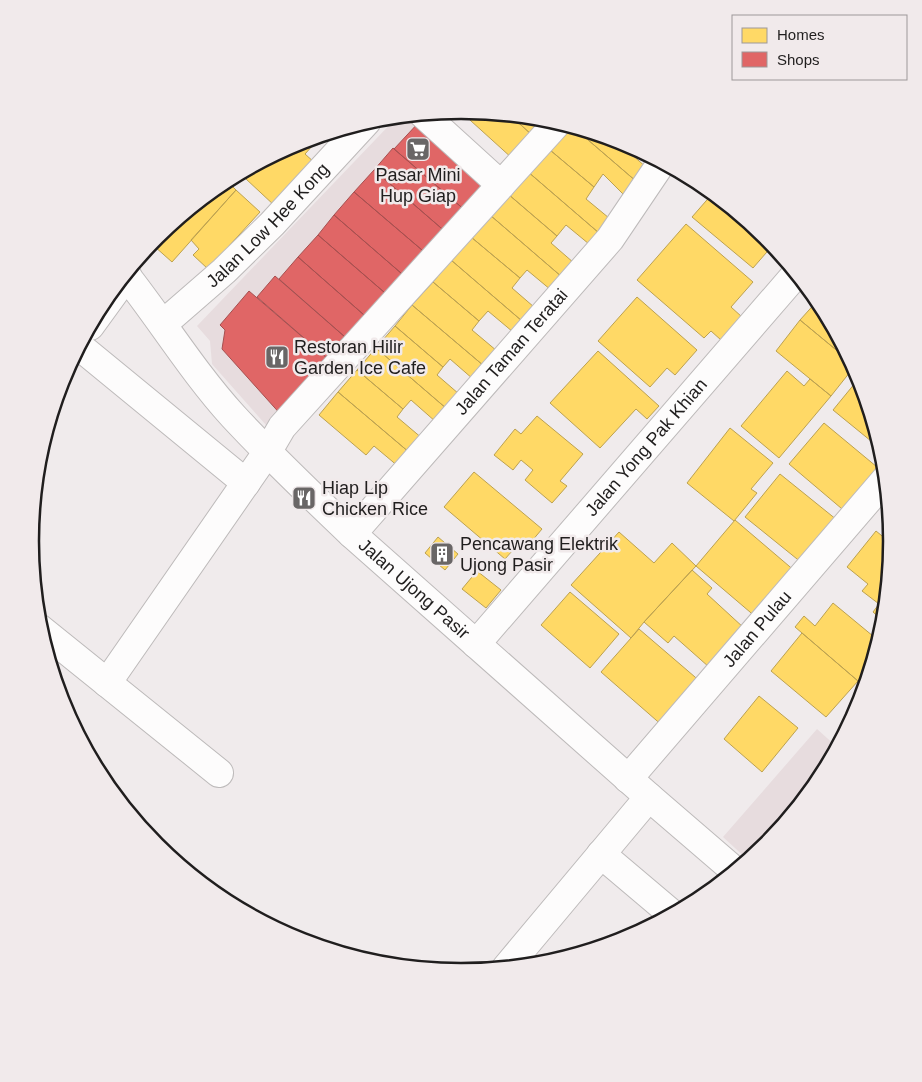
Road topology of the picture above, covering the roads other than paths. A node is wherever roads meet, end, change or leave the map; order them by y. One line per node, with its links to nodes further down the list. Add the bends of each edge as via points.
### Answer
1 (430, 120): 5 (street)
2 (552, 129): 5 (street)
3 (353, 133): 8 (street, Jalan Low Hee Kong, via 265,231 224,272)
4 (658, 168): 13 (street, Jalan Taman Teratai, via 610,239)
5 (501, 185): 10 (street, via 282,427)
6 (130, 279): 8 (street, Jalan Ujong Pasir)
7 (792, 279): 15 (street, Jalan Yong Pak Khian)
8 (163, 324): 10 (street, Jalan Ujong Pasir, via 233,416)
9 (84, 350): 11 (street)
10 (268, 451): 11 (street); 13 (street, Jalan Ujong Pasir)
11 (246, 483): 16 (street)
12 (880, 486): 18 (street, Jalan Pulau)
13 (352, 534): 15 (street, Jalan Ujong Pasir)
14 (50, 637): 16 (street)
15 (476, 644): 18 (street, Jalan Ujong Pasir)
16 (107, 683): 17 (street)
17 (219, 774)
18 (628, 778): 19 (street, Jalan Ujong Pasir)
19 (648, 797): 20 (street); 21 (street, Jalan Ujong Pasir)
20 (601, 854): 22 (street); 23 (street)
21 (729, 866)
22 (667, 910)
23 (512, 960)

